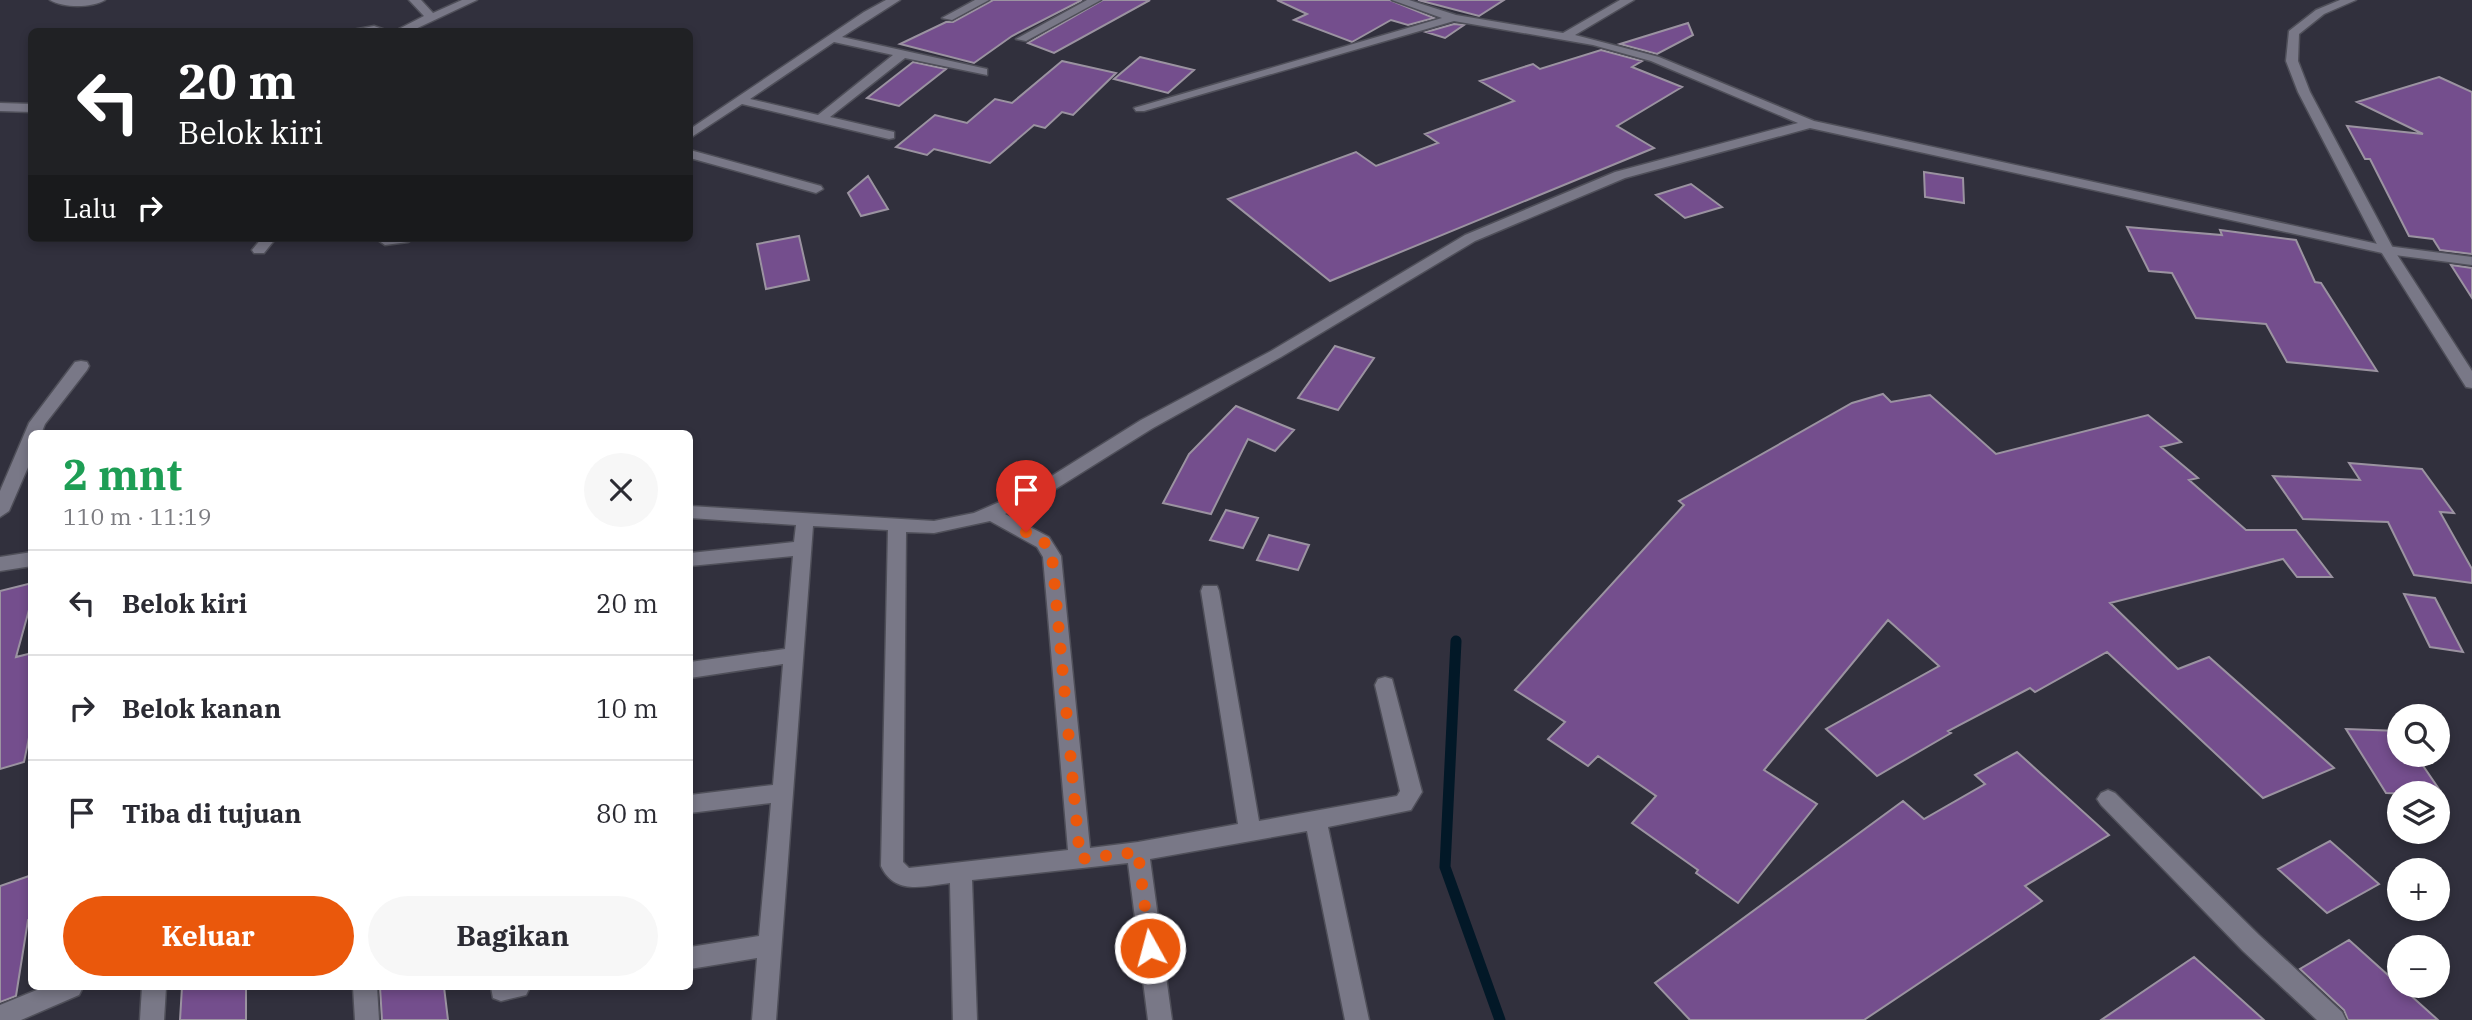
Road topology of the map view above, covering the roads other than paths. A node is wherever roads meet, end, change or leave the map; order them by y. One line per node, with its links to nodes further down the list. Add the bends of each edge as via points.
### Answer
1 (56, 0): 2 (street)
2 (99, 0)
3 (415, 0): 11 (street)
4 (471, 0): 11 (street)
5 (894, 0): 16 (street)
6 (983, 0): 12 (street)
7 (1095, 0): 17 (street)
8 (1398, 0): 13 (street)
9 (1628, 0): 15 (street)
10 (2350, 0): 30 (street, via 2320,12 2293,33 2292,61)
11 (430, 16): 14 (street)
12 (948, 18)
13 (1454, 18): 15 (street); 23 (street)
14 (406, 28)
15 (1566, 36): 25 (street, via 1655,59)
16 (833, 38): 18 (street); 20 (street)
17 (1021, 39)
18 (902, 54): 19 (street); 24 (street)
19 (983, 72)
20 (740, 100): 24 (street); 26 (street)
21 (0, 107): 22 (street)
22 (28, 108)
23 (1140, 108)
24 (820, 119): 27 (street)
25 (1810, 124): 30 (street); 38 (street, via 1620,175 1470,238 1040,491)
26 (693, 132)
27 (889, 135)
28 (693, 155): 29 (street)
29 (816, 189)
30 (2387, 250): 31 (street); 33 (street)
31 (2472, 261)
32 (81, 366): 34 (street)
33 (2472, 383)
34 (34, 430)
35 (28, 444): 36 (street)
36 (0, 511)
37 (693, 512): 39 (street)
38 (991, 514): 40 (street, via 934,527); 55 (street, via 1044,542 1052,556)
39 (805, 519): 40 (street); 41 (street)
40 (897, 525): 56 (street, via 891,866 905,878)
41 (803, 548): 42 (street); 46 (street)
42 (693, 559)
43 (28, 560): 44 (street)
44 (0, 564)
45 (1210, 592): 53 (street)
46 (794, 655): 47 (street); 49 (street)
47 (693, 670)
48 (1385, 685): 52 (street, via 1411,792 1403,804)
49 (783, 793): 51 (street); 57 (street)
50 (2108, 799): 69 (street)
51 (693, 804)
52 (1316, 820): 53 (street); 68 (street)
53 (1250, 832): 54 (street)
54 (1138, 852): 55 (street); 67 (street)
55 (1080, 859): 56 (street)
56 (961, 871): 66 (street)
57 (770, 945): 58 (street); 65 (street)
58 (693, 958)
59 (64, 990): 62 (street)
60 (154, 990): 63 (street)
61 (365, 990): 64 (street)
62 (0, 1017)
63 (152, 1020)
64 (367, 1020)
65 (764, 1020)
66 (965, 1020)
67 (1160, 1020)
68 (1357, 1020)
69 (2334, 1020)

